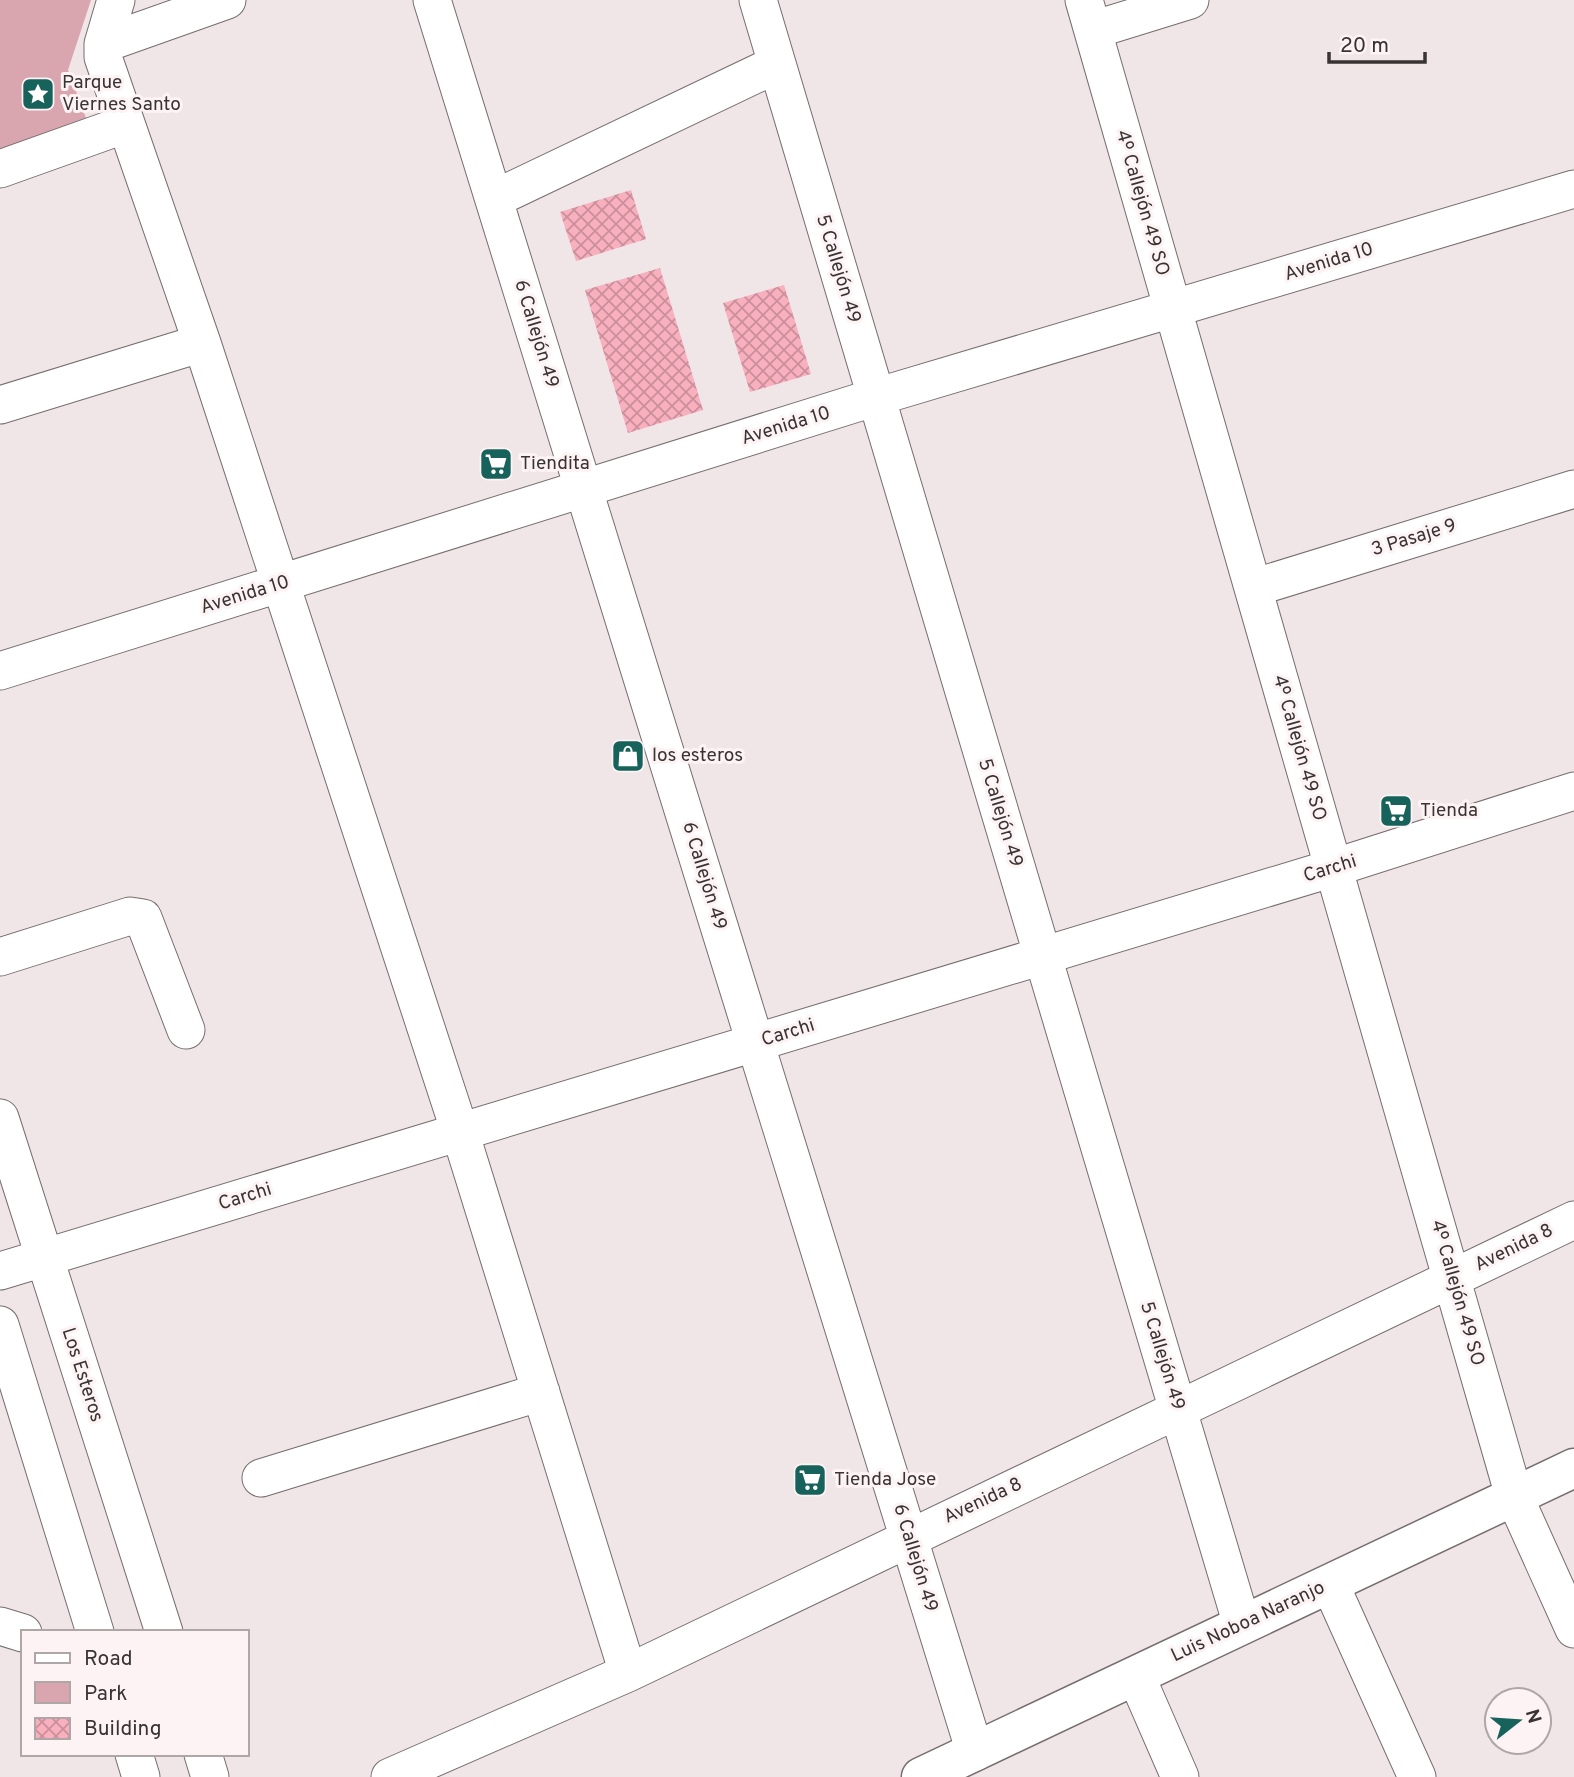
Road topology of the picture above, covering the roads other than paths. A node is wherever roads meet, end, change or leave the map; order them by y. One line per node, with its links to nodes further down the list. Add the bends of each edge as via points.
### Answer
1 (116, 0): 7 (street)
2 (227, 0): 7 (street)
3 (432, 0): 12 (street, 6 Callejón 49)
4 (758, 0): 8 (street, 5 Callejón 49)
5 (1190, 0): 6 (street)
6 (1088, 15): 13 (street, 4º Callejón 49 SO)
7 (103, 44): 9 (street, via 103,57)
8 (777, 64): 12 (street); 15 (street, 5 Callejón 49)
9 (127, 124): 10 (street); 14 (street)
10 (0, 169)
11 (1574, 189): 13 (street, Avenida 10)
12 (494, 199): 17 (street, 6 Callejón 49)
13 (1173, 309): 15 (street, Avenida 10); 20 (street, 4º Callejón 49 SO)
14 (202, 343): 16 (street); 19 (street)
15 (876, 397): 17 (street, Avenida 10); 24 (street, 5 Callejón 49)
16 (0, 405)
17 (584, 489): 19 (street, Avenida 10); 27 (street, 6 Callejón 49)
18 (1574, 489): 20 (street, 3 Pasaje 9)
19 (279, 584): 21 (street, Avenida 10); 29 (street)
20 (1253, 588): 23 (street, 4º Callejón 49 SO)
21 (0, 671)
22 (1574, 791): 23 (street, Carchi)
23 (1333, 869): 24 (street, Carchi); 33 (street, 4º Callejón 49 SO)
24 (1042, 956): 27 (street, Carchi); 36 (street, 5 Callejón 49)
25 (0, 957): 26 (street, via 130,916 144,918)
26 (186, 1030)
27 (756, 1043): 29 (street, Carchi); 40 (street, 6 Callejón 49)
28 (0, 1118): 31 (street, Los Esteros)
29 (460, 1132): 31 (street, Carchi); 35 (street)
30 (1574, 1220): 33 (street, Avenida 8)
31 (45, 1258): 32 (street, Carchi); 46 (street, Los Esteros)
32 (0, 1271)
33 (1453, 1278): 36 (street, Avenida 8); 39 (street, 4º Callejón 49 SO)
34 (0, 1325): 45 (street)
35 (541, 1392): 38 (street); 48 (street)
36 (1178, 1409): 40 (street, Avenida 8); 42 (street, 5 Callejón 49)
37 (1574, 1468): 39 (street, Luis Noboa Naranjo)
38 (261, 1478)
39 (1514, 1496): 41 (street, Luis Noboa Naranjo); 44 (street, 4º Callejón 49 SO)
40 (908, 1536): 48 (street, Avenida 8); 50 (street, 6 Callejón 49)
41 (1329, 1584): 42 (street, Luis Noboa Naranjo); 58 (street)
42 (1242, 1625): 49 (street, Luis Noboa Naranjo)
43 (0, 1626): 47 (street)
44 (1574, 1629)
45 (95, 1630)
46 (163, 1630)
47 (21, 1632)
48 (628, 1674): 55 (street, Avenida 8)
49 (1136, 1675): 50 (street, Luis Noboa Naranjo); 57 (street)
50 (975, 1752): 56 (street, Luis Noboa Naranjo)
51 (135, 1756): 53 (street)
52 (204, 1756): 54 (street)
53 (141, 1777)
54 (210, 1777)
55 (390, 1777)
56 (922, 1777)
57 (1180, 1777)
58 (1418, 1777)

